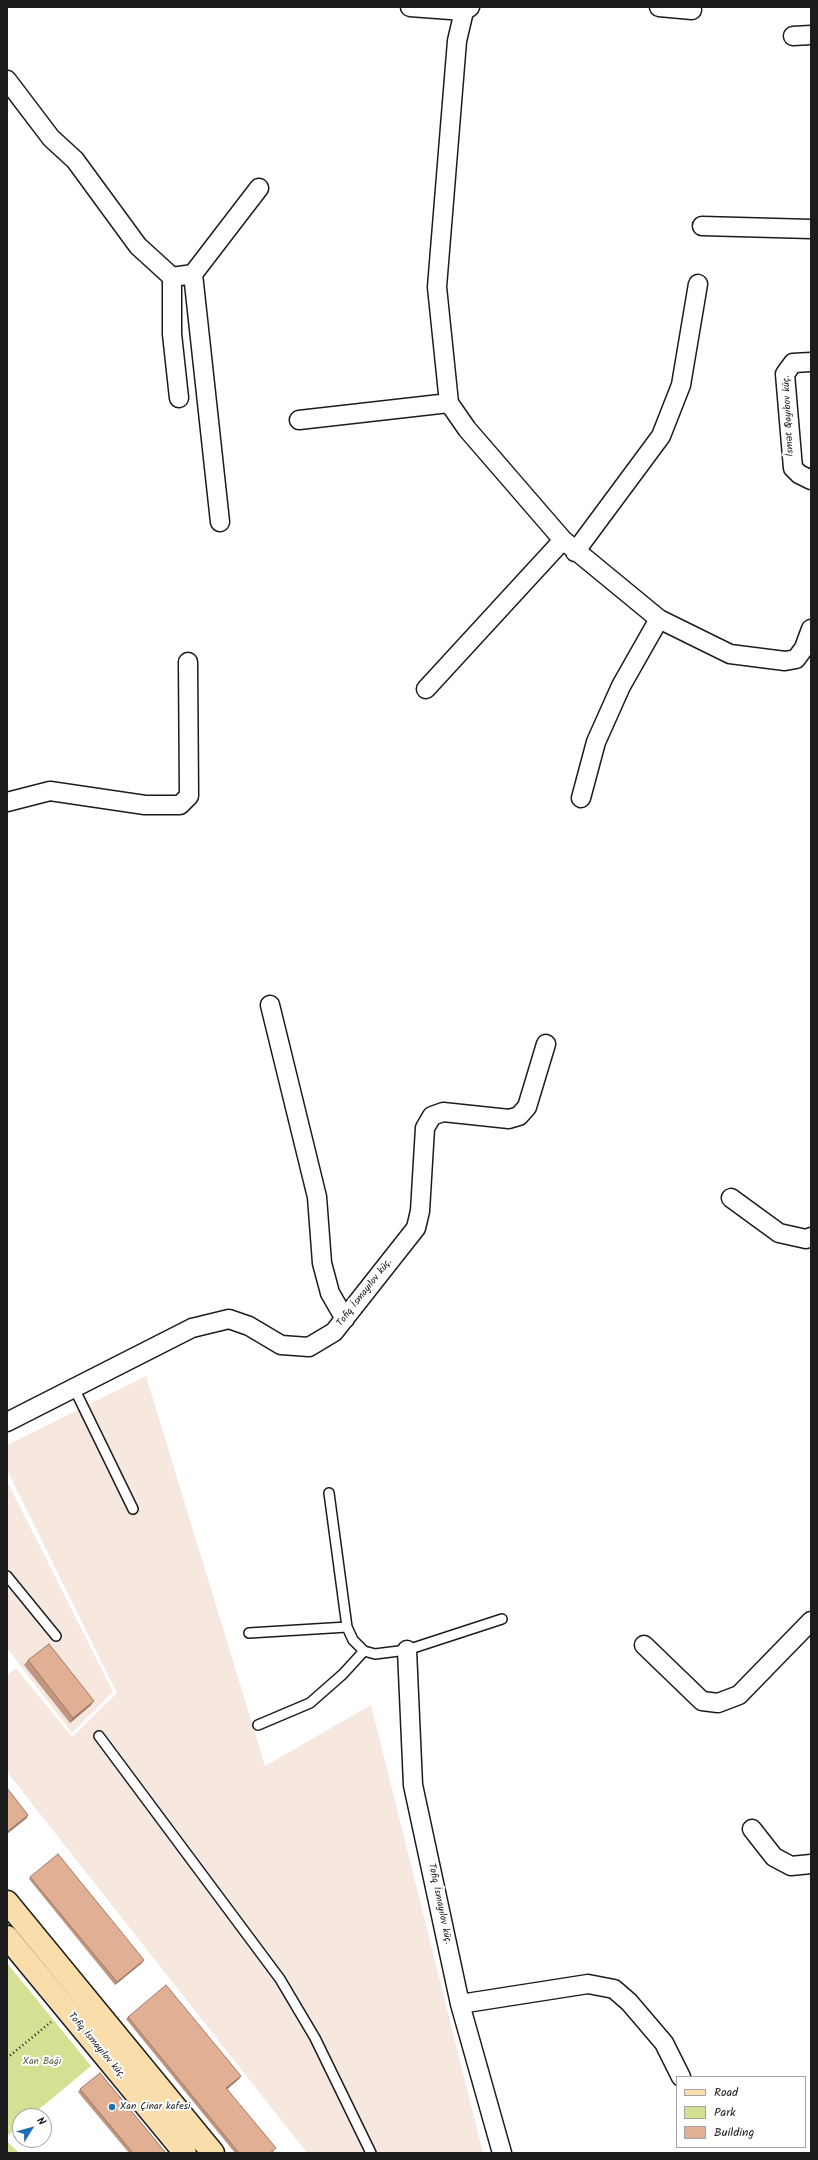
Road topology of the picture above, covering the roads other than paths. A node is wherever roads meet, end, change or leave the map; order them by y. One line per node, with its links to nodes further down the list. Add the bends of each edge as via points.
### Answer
1 (410, 7): 3 (street)
2 (659, 7): 4 (street)
3 (467, 9): 16 (street, via 458,41 454,74 437,287)
4 (692, 10)
5 (811, 35): 6 (street)
6 (793, 36)
7 (7, 80): 12 (street, via 51,138 75,160 138,246)
8 (259, 188): 11 (street)
9 (702, 226): 10 (street)
10 (811, 229)
11 (193, 274): 12 (street); 19 (street)
12 (172, 277): 15 (street, via 172,334)
13 (698, 284): 20 (street, via 681,385 661,436)
14 (811, 362): 18 (street, İsmət Qayıbov küç., via 793,363 785,374 793,468)
15 (179, 398)
16 (449, 403): 17 (street); 20 (street, via 476,440)
17 (299, 420)
18 (811, 480)
19 (220, 522)
20 (569, 546): 21 (street); 24 (street)
21 (659, 619): 22 (street, via 730,654 785,661 796,659 804,648); 25 (street, via 621,686 596,742)
22 (811, 629)
23 (188, 662): 26 (street, via 189,796 180,805 145,805 50,791)
24 (426, 689)
25 (581, 798)
26 (7, 802)
27 (270, 1006): 31 (street, via 317,1198 322,1263 330,1293)
28 (546, 1044): 31 (street, Tofiq İsmayılov küç., via 527,1107 519,1116 509,1119 443,1112 432,1116 425,1128 420,1211 416,1228)
29 (731, 1198): 30 (street, via 779,1233 806,1239)
30 (811, 1237)
31 (345, 1319): 32 (street, Tofiq İsmayılov küç., via 334,1332 309,1347 281,1345 249,1326 229,1319 192,1328)
32 (74, 1388): 33 (street, Tofiq İsmayılov küç.); 35 (lane)
33 (7, 1422)
34 (329, 1493): 39 (lane)
35 (134, 1508)
36 (7, 1576): 41 (lane)
37 (502, 1620): 43 (lane)
38 (811, 1621): 42 (street, via 739,1695 718,1703 702,1700)
39 (347, 1627): 40 (lane); 44 (lane, via 353,1640)
40 (249, 1633)
41 (56, 1636)
42 (644, 1645)
43 (407, 1650): 44 (lane, via 375,1654); 51 (street, Tofiq İsmayılov küç., via 414,1785)
44 (364, 1651): 45 (lane, via 343,1674 310,1703)
45 (258, 1725)
46 (99, 1736): 55 (lane, via 280,1979 315,2038)
47 (752, 1829): 48 (street, via 774,1857 791,1866)
48 (811, 1864)
49 (7, 1902): 54 (main road)
50 (7, 1937): 53 (main road, Tofiq İsmayılov küç.)
51 (460, 2004): 52 (street, via 588,1984 614,1990 629,2002 664,2043); 56 (street, Tofiq İsmayılov küç.)
52 (680, 2076)
53 (185, 2153)
54 (213, 2153)
55 (372, 2153)
56 (502, 2153)

